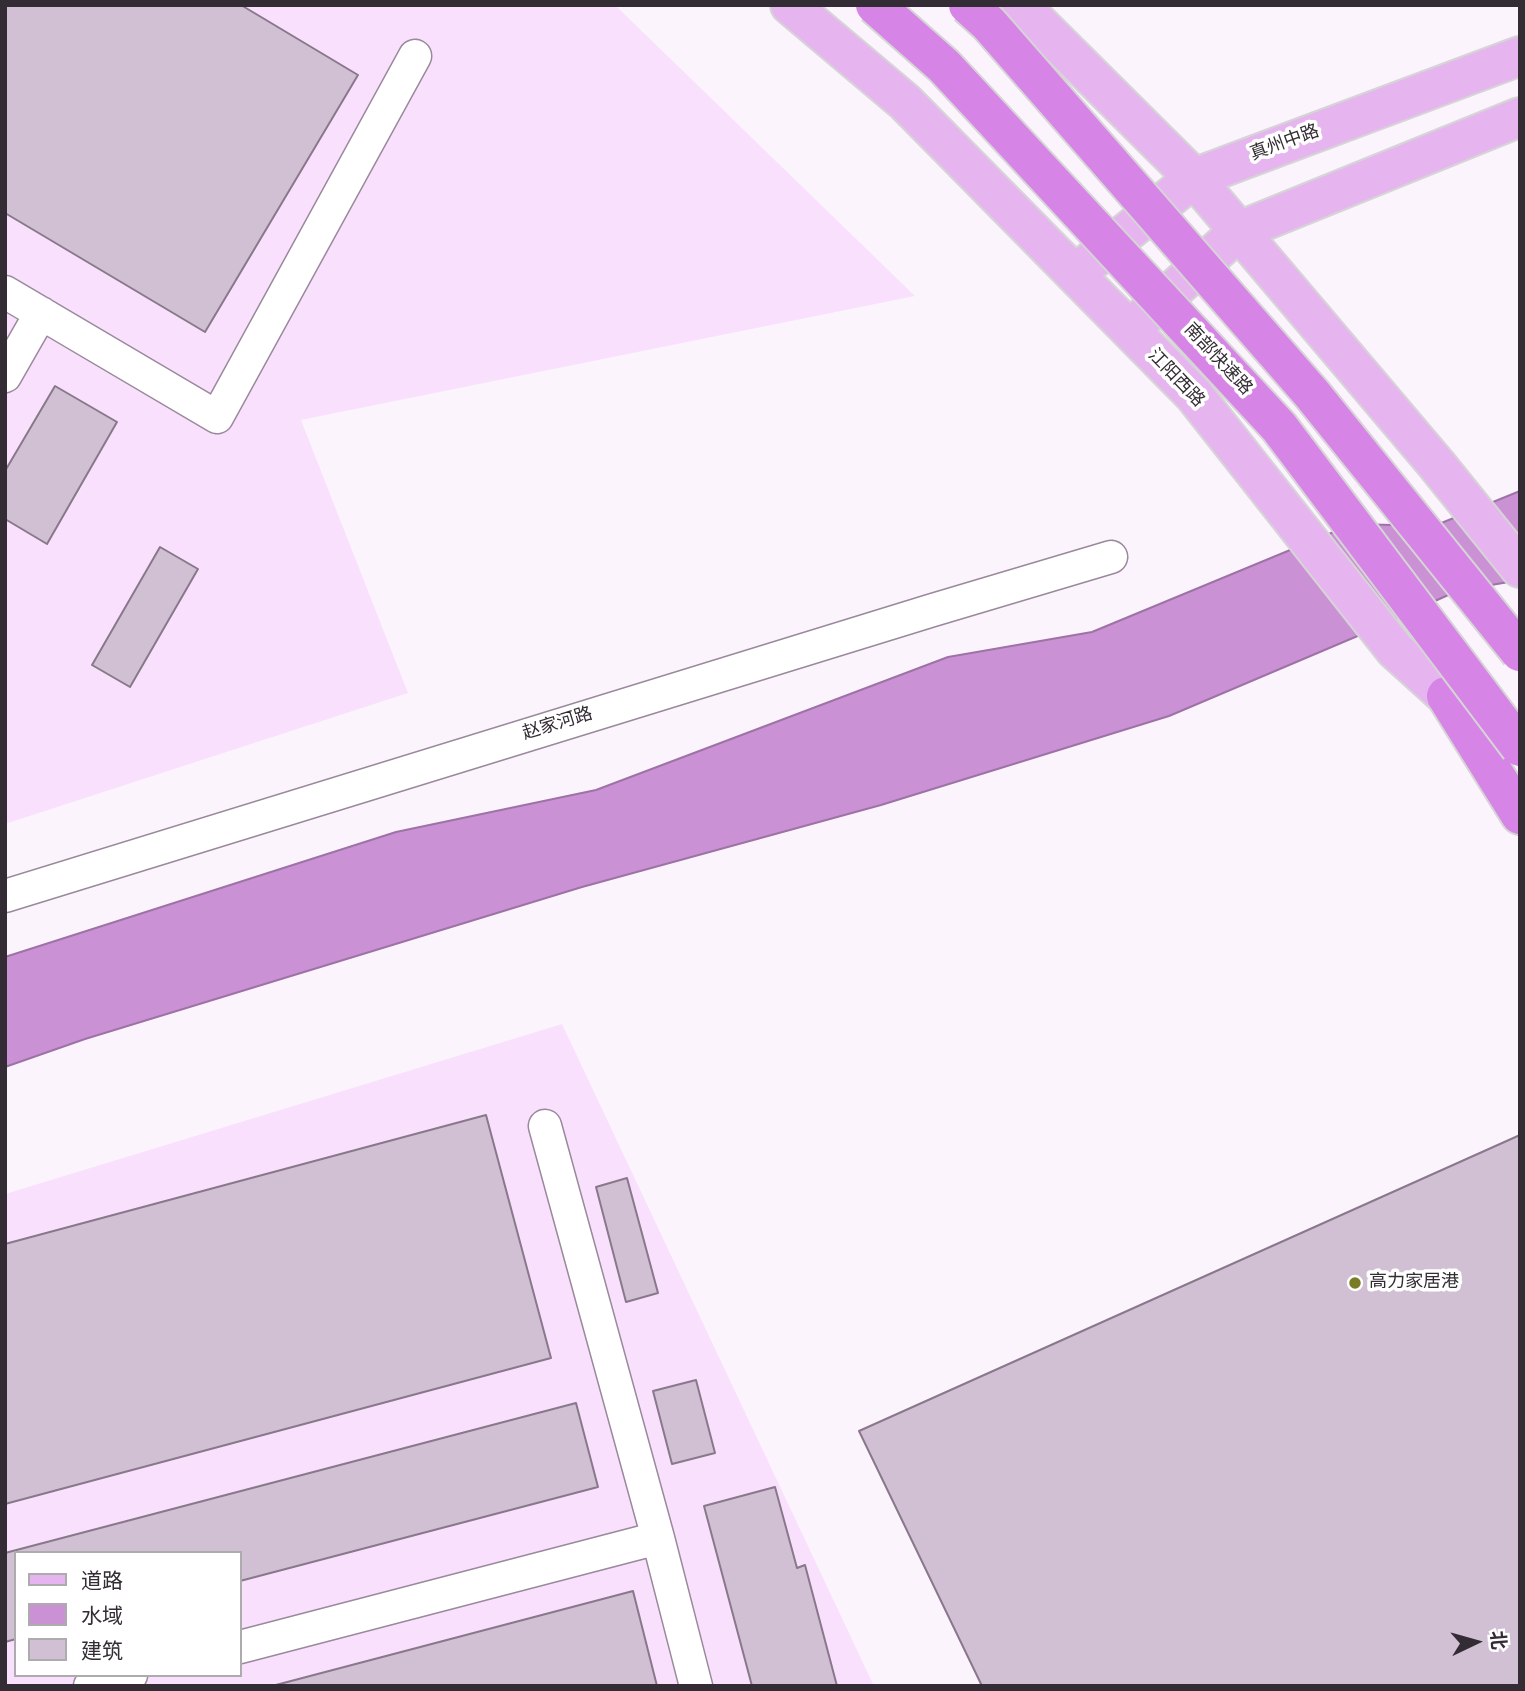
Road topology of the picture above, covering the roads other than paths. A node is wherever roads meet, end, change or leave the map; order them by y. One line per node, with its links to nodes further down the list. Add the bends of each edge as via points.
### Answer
1 (790, 5): 10 (main road, 江阳西路, via 905,102)
2 (875, 5): 19 (highway, 南部快速路, bridge, via 944,66 1279,427)
3 (968, 5): 17 (highway, bridge, via 1311,394)
4 (1020, 5): 8 (main road)
5 (415, 56): 12 (street, via 217,417)
6 (1520, 56): 8 (main road, 真州中路)
7 (1520, 117): 9 (main road)
8 (1194, 178): 9 (main road); 10 (main road, 真州中路)
9 (1239, 231): 13 (main road); 16 (main road)
10 (1074, 275): 13 (main road, 江阳西路)
11 (5, 292): 12 (street)
12 (41, 313): 14 (street)
13 (1129, 330): 18 (main road, 江阳西路, via 1194,395 1395,650)
14 (5, 376)
15 (1111, 557): 22 (street, 赵家河路)
16 (1520, 568)
17 (1520, 652)
18 (1446, 696): 20 (main road, 江阳西路); 21 (highway)
19 (1520, 747)
20 (1520, 790)
21 (1520, 815)
22 (5, 896)
23 (545, 1126): 24 (street)
24 (658, 1538): 25 (street); 28 (street)
25 (242, 1646)
26 (124, 1677): 27 (street)
27 (90, 1686)
28 (696, 1686)

